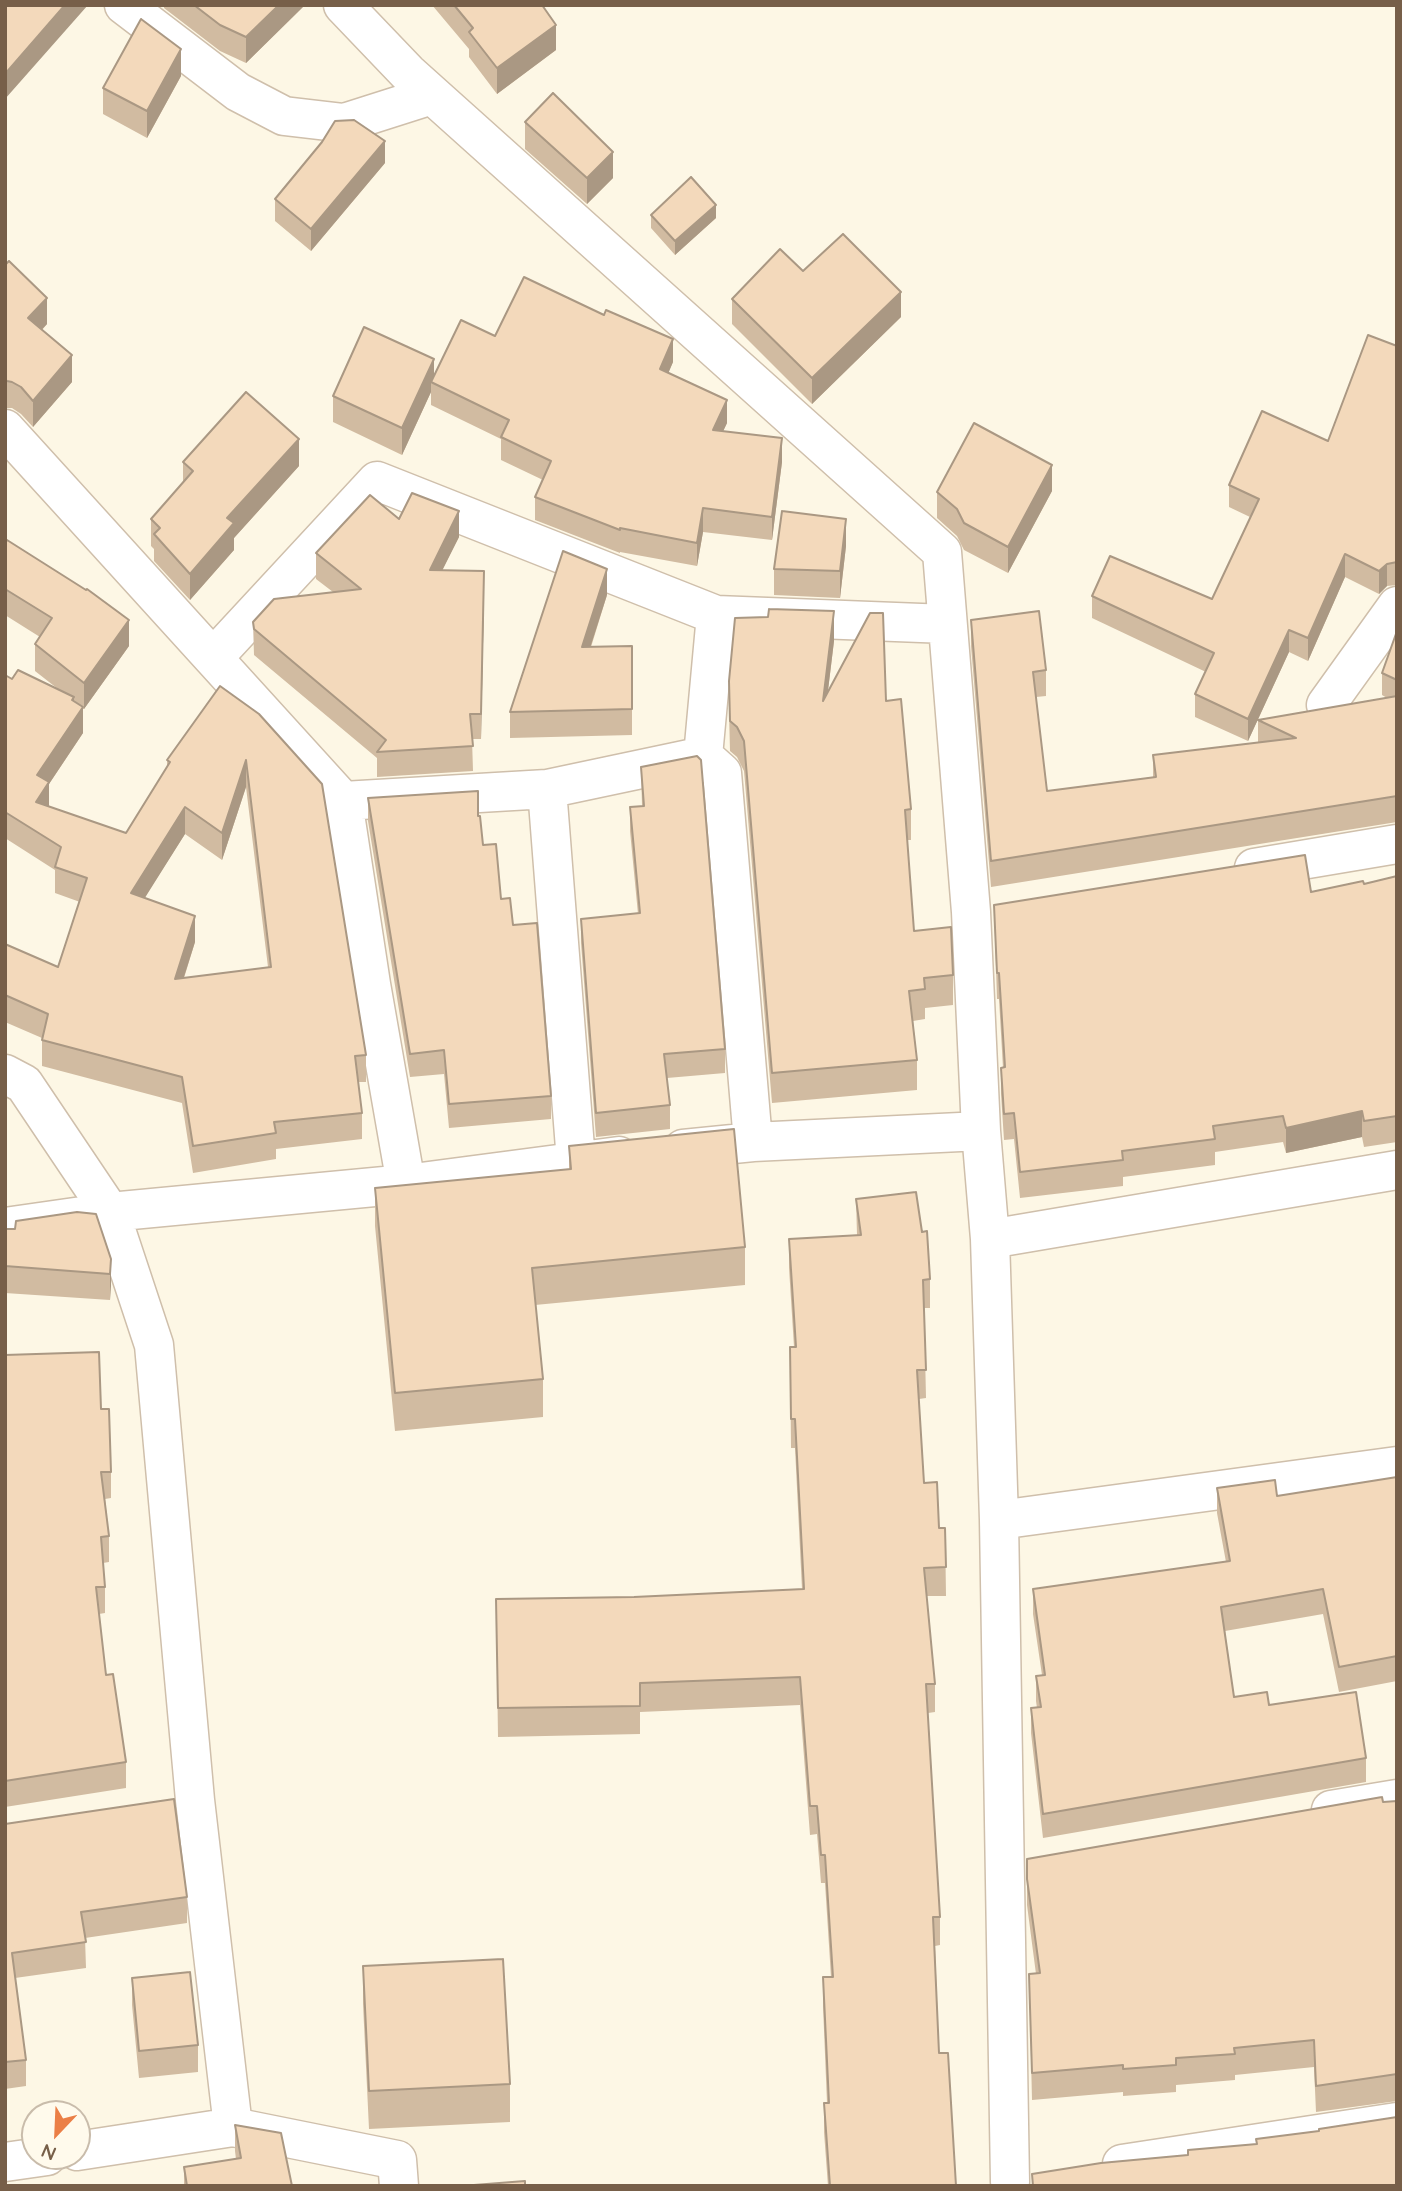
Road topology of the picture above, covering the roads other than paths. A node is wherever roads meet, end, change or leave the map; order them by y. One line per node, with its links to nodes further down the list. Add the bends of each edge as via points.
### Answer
1 (124, 5): 3 (street, via 238,92 284,116 344,123)
2 (343, 5): 3 (street)
3 (432, 95): 7 (street, via 942,552)
4 (5, 429): 8 (street)
5 (1397, 606): 9 (street)
6 (716, 615): 7 (street); 8 (street, via 377,481); 10 (street)
7 (947, 624): 16 (street, via 985,910)
8 (213, 658): 12 (street)
9 (1326, 705)
10 (703, 756): 11 (street); 17 (street, via 722,773)
11 (547, 789): 12 (street); 18 (street)
12 (343, 802): 20 (street)
13 (1397, 844): 14 (street)
14 (1216, 874)
15 (5, 1074): 21 (street, via 24,1084)
16 (981, 1131): 17 (street); 23 (street)
17 (753, 1142): 18 (street)
18 (576, 1161): 20 (street)
19 (1397, 1170): 23 (street)
20 (406, 1184): 21 (street)
21 (110, 1213): 22 (street); 27 (street, via 154,1345)
22 (5, 1227)
23 (990, 1238): 25 (street)
24 (1397, 1466): 25 (street)
25 (999, 1520): 34 (street, via 1019,1864)
26 (1397, 1799): 29 (street)
27 (195, 1800): 28 (street); 31 (street)
28 (155, 1806)
29 (1302, 1815)
30 (1397, 2122): 33 (street)
31 (233, 2127): 32 (street); 35 (street, via 397,2160)
32 (91, 2149)
33 (1093, 2169)
34 (1020, 2182)
35 (399, 2186)

